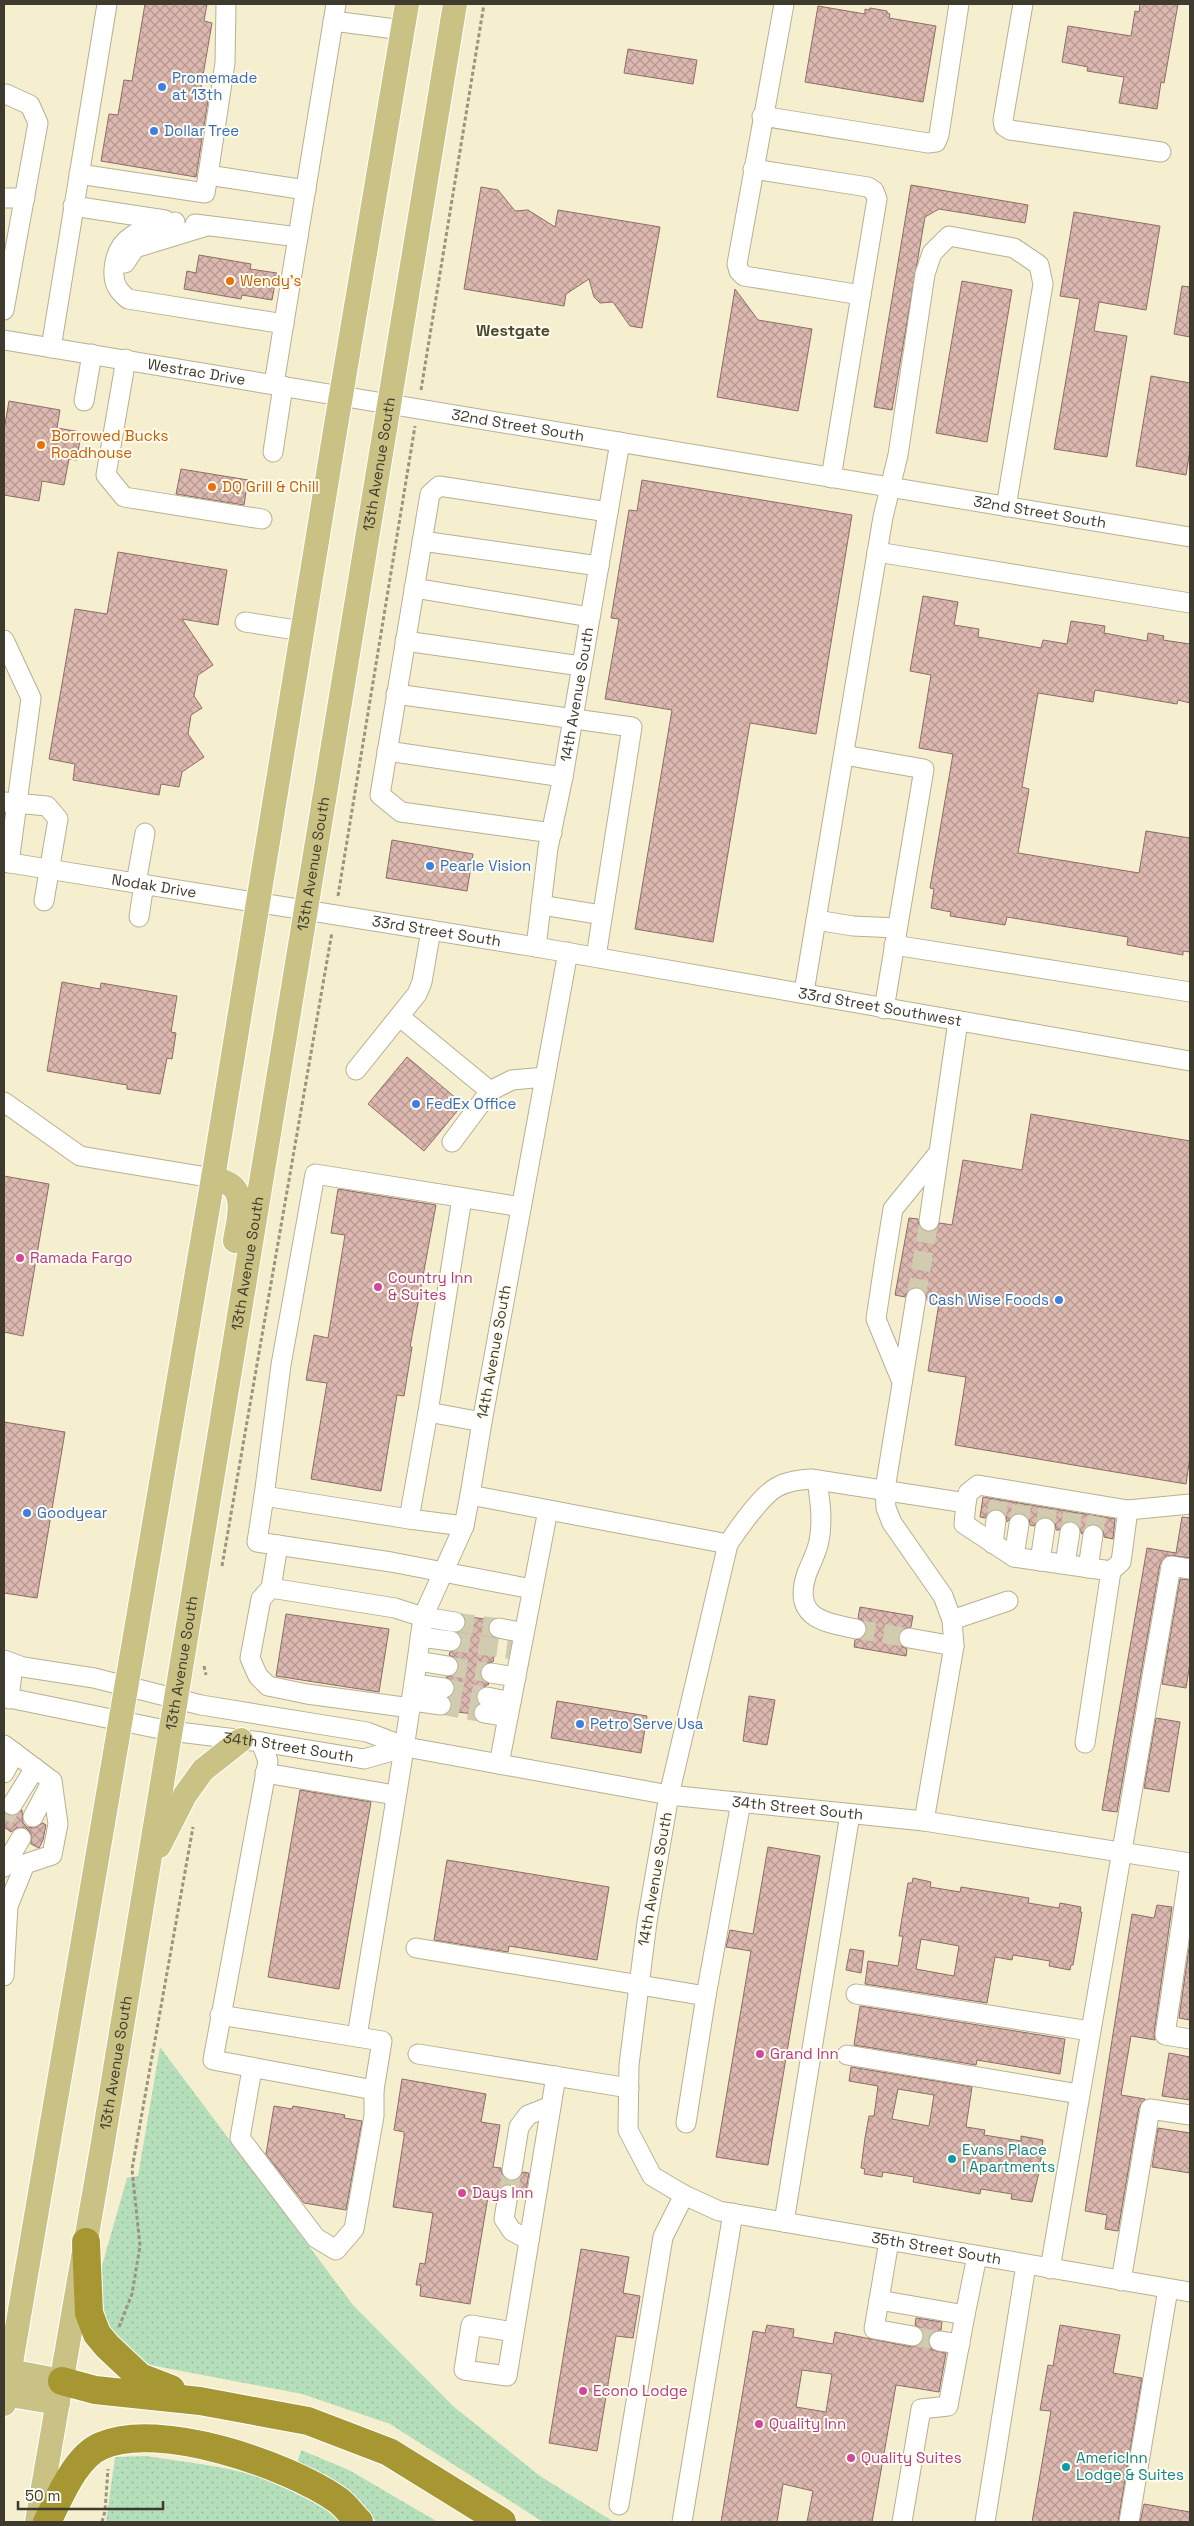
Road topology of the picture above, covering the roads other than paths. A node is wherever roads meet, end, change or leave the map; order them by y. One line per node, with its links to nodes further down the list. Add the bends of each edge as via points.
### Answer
1 (107, 4): 14 (street)
2 (226, 4): 15 (street, via 225,64)
3 (407, 4): 9 (main road)
4 (455, 4): 34 (main road, 13th Avenue South)
5 (784, 4): 11 (street)
6 (959, 4): 11 (street, via 936,142 928,144)
7 (1023, 4): 12 (street, via 1004,126 1010,130)
8 (335, 13): 9 (street); 16 (street)
9 (403, 30): 32 (main road)
10 (4, 95): 18 (street, via 30,105 38,123)
11 (762, 116): 13 (street)
12 (1161, 152)
13 (753, 169): 23 (street, via 737,264 739,271 744,276); 23 (street, via 868,187 874,191 877,199)
14 (79, 174): 15 (street, via 205,193); 19 (street)
15 (208, 175): 16 (street)
16 (306, 190): 22 (street)
17 (4, 198): 18 (street)
18 (24, 198): 24 (street)
19 (73, 206): 20 (street); 28 (street)
20 (175, 222): 21 (street); 25 (street, via 144,229 124,240 115,257 113,277 117,290 128,299)
21 (207, 226): 22 (street); 25 (street, via 135,248 125,264 127,284 132,289 228,306)
22 (298, 237): 26 (street)
23 (861, 295): 37 (street)
24 (4, 310)
25 (242, 318): 26 (street)
26 (284, 324): 31 (street)
27 (4, 340): 28 (street, Westrac Drive)
28 (51, 348): 29 (street, Westrac Drive)
29 (92, 354): 30 (street, Westrac Drive); 33 (street)
30 (126, 359): 31 (street, Westrac Drive); 41 (street, via 106,475 124,497)
31 (279, 385): 32 (street, Westrac Drive); 36 (street)
32 (341, 395): 34 (street, Westrac Drive); 50 (main road)
33 (84, 401)
34 (389, 403): 35 (street, 32nd Street South); 68 (main road, 13th Avenue South)
35 (620, 442): 37 (street, 32nd Street South); 40 (street, 14th Avenue South)
36 (272, 452)
37 (831, 478): 38 (street, 32nd Street South)
38 (890, 488): 39 (street, 32nd Street South); 39 (street, via 898,455 925,274 932,253 949,236 1014,248 1039,265 1044,284); 44 (street)
39 (1006, 507): 42 (street, 32nd Street South)
40 (608, 512): 43 (street, via 439,486 430,494); 45 (street, 14th Avenue South)
41 (262, 519)
42 (1190, 532)
43 (422, 540): 45 (street); 46 (street)
44 (877, 552): 47 (street); 57 (street)
45 (599, 566): 48 (street, 14th Avenue South)
46 (414, 588): 48 (street); 52 (street)
47 (1190, 602)
48 (590, 617): 53 (street, 14th Avenue South)
49 (245, 622): 50 (street)
50 (302, 631): 66 (main road)
51 (4, 640): 59 (street, via 31,698)
52 (405, 641): 53 (street); 54 (street)
53 (581, 666): 55 (street, 14th Avenue South)
54 (396, 694): 55 (street); 56 (street)
55 (573, 718): 58 (street, 14th Avenue South); 69 (street, via 632,728)
56 (387, 751): 58 (street); 61 (street, via 380,795 402,812)
57 (844, 755): 71 (street); 73 (street, via 924,769)
58 (563, 777): 61 (street, 14th Avenue South)
59 (10, 802): 62 (street); 63 (street, via 47,806 58,819)
60 (145, 833): 64 (street)
61 (552, 833): 67 (street, 14th Avenue South)
62 (6, 863): 63 (street, Nodak Drive)
63 (49, 869): 64 (street, Nodak Drive); 65 (street)
64 (140, 884): 66 (street, Nodak Drive); 70 (street)
65 (44, 901)
66 (258, 902): 68 (street, Nodak Drive); 89 (main road)
67 (541, 905): 69 (street); 74 (street, 14th Avenue South)
68 (305, 909): 72 (street, 33rd Street South); 94 (main road, 13th Avenue South)
69 (602, 915): 76 (street)
70 (139, 917)
71 (816, 920): 73 (street); 77 (street)
72 (431, 930): 74 (street, 33rd Street South); 80 (street, via 422,982)
73 (896, 937): 78 (street); 79 (street)
74 (536, 947): 75 (street, 33rd Street South)
75 (568, 952): 76 (street, 33rd Street Southwest); 84 (street, 14th Avenue South)
76 (596, 957): 77 (street, 33rd Street Southwest)
77 (804, 992): 79 (street, 33rd Street Southwest)
78 (1190, 992)
79 (884, 1009): 81 (street, 33rd Street Southwest)
80 (400, 1016): 83 (street); 85 (street)
81 (958, 1021): 82 (street, 33rd Street Southwest); 88 (street)
82 (1190, 1061)
83 (356, 1070)
84 (545, 1077): 85 (street, via 512,1080); 91 (street, 14th Avenue South)
85 (490, 1091): 87 (street)
86 (4, 1102): 89 (street, via 80,1156)
87 (452, 1142)
88 (937, 1155): 92 (street); 95 (street, via 893,1209 882,1274 876,1319)
89 (213, 1178): 94 (main road, via 232,1186 238,1196 240,1211 230,1270); 141 (main road)
90 (462, 1198): 91 (street); 96 (street); 101 (street, via 315,1174 281,1365)
91 (521, 1207): 97 (street, 14th Avenue South)
92 (929, 1221)
93 (916, 1298): 95 (street)
94 (230, 1370): 144 (main road, 13th Avenue South)
95 (903, 1383): 99 (street)
96 (428, 1412): 97 (street); 106 (street)
97 (482, 1422): 100 (street, 14th Avenue South)
98 (817, 1480): 99 (street, 14th Avenue South); 113 (street, 14th Avenue South, via 793,1480 775,1488); 130 (street, via 821,1505 819,1543 806,1576 803,1600 815,1618)
99 (885, 1490): 102 (street, 14th Avenue South); 127 (street, via 886,1508 892,1523 943,1596)
100 (470, 1495): 104 (street); 109 (street, 14th Avenue South)
101 (264, 1496): 106 (street); 115 (street, via 257,1542)
102 (966, 1504): 105 (street, via 968,1493 978,1485 999,1493 1074,1506); 114 (street, via 964,1524)
103 (1190, 1504): 105 (street)
104 (548, 1510): 113 (street); 124 (street)
105 (1128, 1510): 121 (street, via 1121,1562)
106 (409, 1519): 109 (street)
107 (996, 1520): 114 (street)
108 (1019, 1524): 116 (street)
109 (464, 1526): 122 (street, 14th Avenue South)
110 (1045, 1528): 117 (street)
111 (1070, 1532): 118 (street)
112 (1093, 1536): 119 (street)
113 (728, 1544): 160 (street, 14th Avenue South)
114 (993, 1544): 116 (street)
115 (278, 1545): 122 (street); 123 (street)
116 (1014, 1557): 117 (street)
117 (1040, 1561): 118 (street)
118 (1065, 1564): 119 (street)
119 (1088, 1568): 121 (street)
120 (1190, 1569): 167 (street, via 1171,1566)
121 (1111, 1571): 151 (street)
122 (442, 1572): 124 (street); 126 (street, 14th Avenue South)
123 (271, 1588): 126 (street, via 395,1608); 145 (street, via 261,1599 250,1658 258,1676 268,1686 307,1694)
124 (532, 1589): 131 (street)
125 (1008, 1601): 127 (street)
126 (423, 1617): 128 (street); 132 (street, 14th Avenue South)
127 (952, 1620): 135 (street)
128 (455, 1622)
129 (499, 1628): 131 (street)
130 (856, 1629)
131 (524, 1632): 140 (street)
132 (420, 1637): 134 (street); 136 (street, 14th Avenue South)
133 (909, 1638): 135 (street)
134 (451, 1641)
135 (954, 1646): 165 (street)
136 (418, 1661): 138 (street); 145 (street, 14th Avenue South)
137 (9, 1662): 141 (street, 34th Street South); 143 (street)
138 (448, 1666)
139 (491, 1673): 140 (street)
140 (516, 1677): 147 (street)
141 (126, 1686): 144 (street, 34th Street South); 148 (main road)
142 (442, 1697): 145 (street)
143 (6, 1698): 148 (street, 34th Street South)
144 (176, 1698): 149 (main road, 13th Avenue South); 152 (street, 34th Street South, via 201,1705 367,1732)
145 (413, 1698): 152 (street, 14th Avenue South)
146 (486, 1705): 147 (street)
147 (509, 1710): 154 (street)
148 (120, 1721): 149 (street, 34th Street South); 210 (main road)
149 (170, 1731): 150 (street, 34th Street South); 170 (main road, 13th Avenue South)
150 (251, 1741): 152 (street, 34th Street South, via 364,1759); 156 (street, via 268,1761); 170 (main road, via 203,1770 184,1795)
151 (1085, 1743)
152 (406, 1747): 154 (street, 34th Street South); 159 (street, 14th Avenue South)
153 (9, 1749): 155 (street); 157 (street)
154 (499, 1764): 160 (street, 34th Street South)
155 (35, 1768): 158 (street); 162 (street)
156 (265, 1772): 159 (street); 176 (street)
157 (4, 1773)
158 (52, 1781): 164 (street); 168 (street, via 58,1824 52,1855)
159 (395, 1795): 178 (street, 14th Avenue South)
160 (669, 1795): 161 (street, 34th Street South); 173 (street, 14th Avenue South)
161 (741, 1802): 163 (street, 34th Street South); 175 (street)
162 (12, 1805)
163 (850, 1814): 165 (street, 34th Street South); 194 (street)
164 (33, 1817)
165 (924, 1821): 167 (street, 34th Street South)
166 (21, 1838): 168 (street)
167 (1122, 1853): 169 (street, 34th Street South); 177 (street)
168 (14, 1862): 172 (street)
169 (1190, 1864): 179 (street, via 1165,2035)
170 (147, 1870): 197 (main road, 13th Avenue South)
171 (416, 1948): 173 (street)
172 (4, 1976)
173 (639, 1985): 175 (street); 184 (street, 14th Avenue South)
174 (856, 1994): 177 (street)
175 (706, 1996): 189 (street)
176 (220, 2015): 178 (street); 182 (street, via 213,2060)
177 (1090, 2031): 186 (street)
178 (357, 2037): 185 (street, via 382,2042)
179 (1190, 2039)
180 (418, 2054): 183 (street)
181 (847, 2055): 186 (street)
182 (252, 2069): 185 (street); 185 (street, via 240,2138 316,2238 336,2250 354,2229 374,2116)
183 (556, 2076): 184 (street); 187 (street)
184 (628, 2088): 192 (street, 14th Avenue South, via 628,2130 632,2138 652,2176)
185 (374, 2090)
186 (1079, 2094): 200 (street)
187 (551, 2106): 190 (street, via 528,2115 519,2126); 195 (street)
188 (1190, 2116): 201 (street, via 1150,2109)
189 (686, 2123)
190 (512, 2170)
191 (508, 2195): 195 (street, via 504,2219 512,2231)
192 (684, 2196): 193 (street, 35th Street South, via 719,2211); 214 (street, via 663,2237)
193 (733, 2213): 194 (street, 35th Street South); 219 (street)
194 (784, 2222): 196 (street, 35th Street South)
195 (529, 2240): 206 (street)
196 (889, 2241): 198 (street, 35th Street South); 204 (street)
197 (86, 2242): 211 (main road, 13th Avenue South); 213 (highway, via 89,2313 98,2334 140,2377)
198 (977, 2256): 199 (street, 35th Street South); 205 (street)
199 (1026, 2265): 200 (street, 35th Street South); 221 (street)
200 (1050, 2269): 201 (street, 35th Street South)
201 (1121, 2281): 202 (street, 35th Street South)
202 (1168, 2289): 203 (street, 35th Street South); 222 (street)
203 (1190, 2292)
204 (879, 2300): 205 (street); 207 (street, via 874,2329)
205 (965, 2315): 209 (street)
206 (514, 2332)
207 (913, 2336)
208 (939, 2340): 209 (street)
209 (960, 2344): 220 (street, via 948,2406 921,2409)
210 (7, 2370): 211 (main road); 212 (main road)
211 (60, 2392): 212 (main road); 213 (highway, via 95,2390); 215 (main road, 13th Avenue South)
212 (4, 2397)
213 (200, 2401): 218 (highway, via 308,2421 389,2452)
214 (619, 2505)
215 (37, 2522)
216 (47, 2522): 217 (highway, via 73,2470 99,2446 130,2438 179,2441 268,2464 340,2501)
217 (359, 2522)
218 (502, 2522)
219 (682, 2522)
220 (902, 2522)
221 (985, 2522)
222 (1129, 2522)

